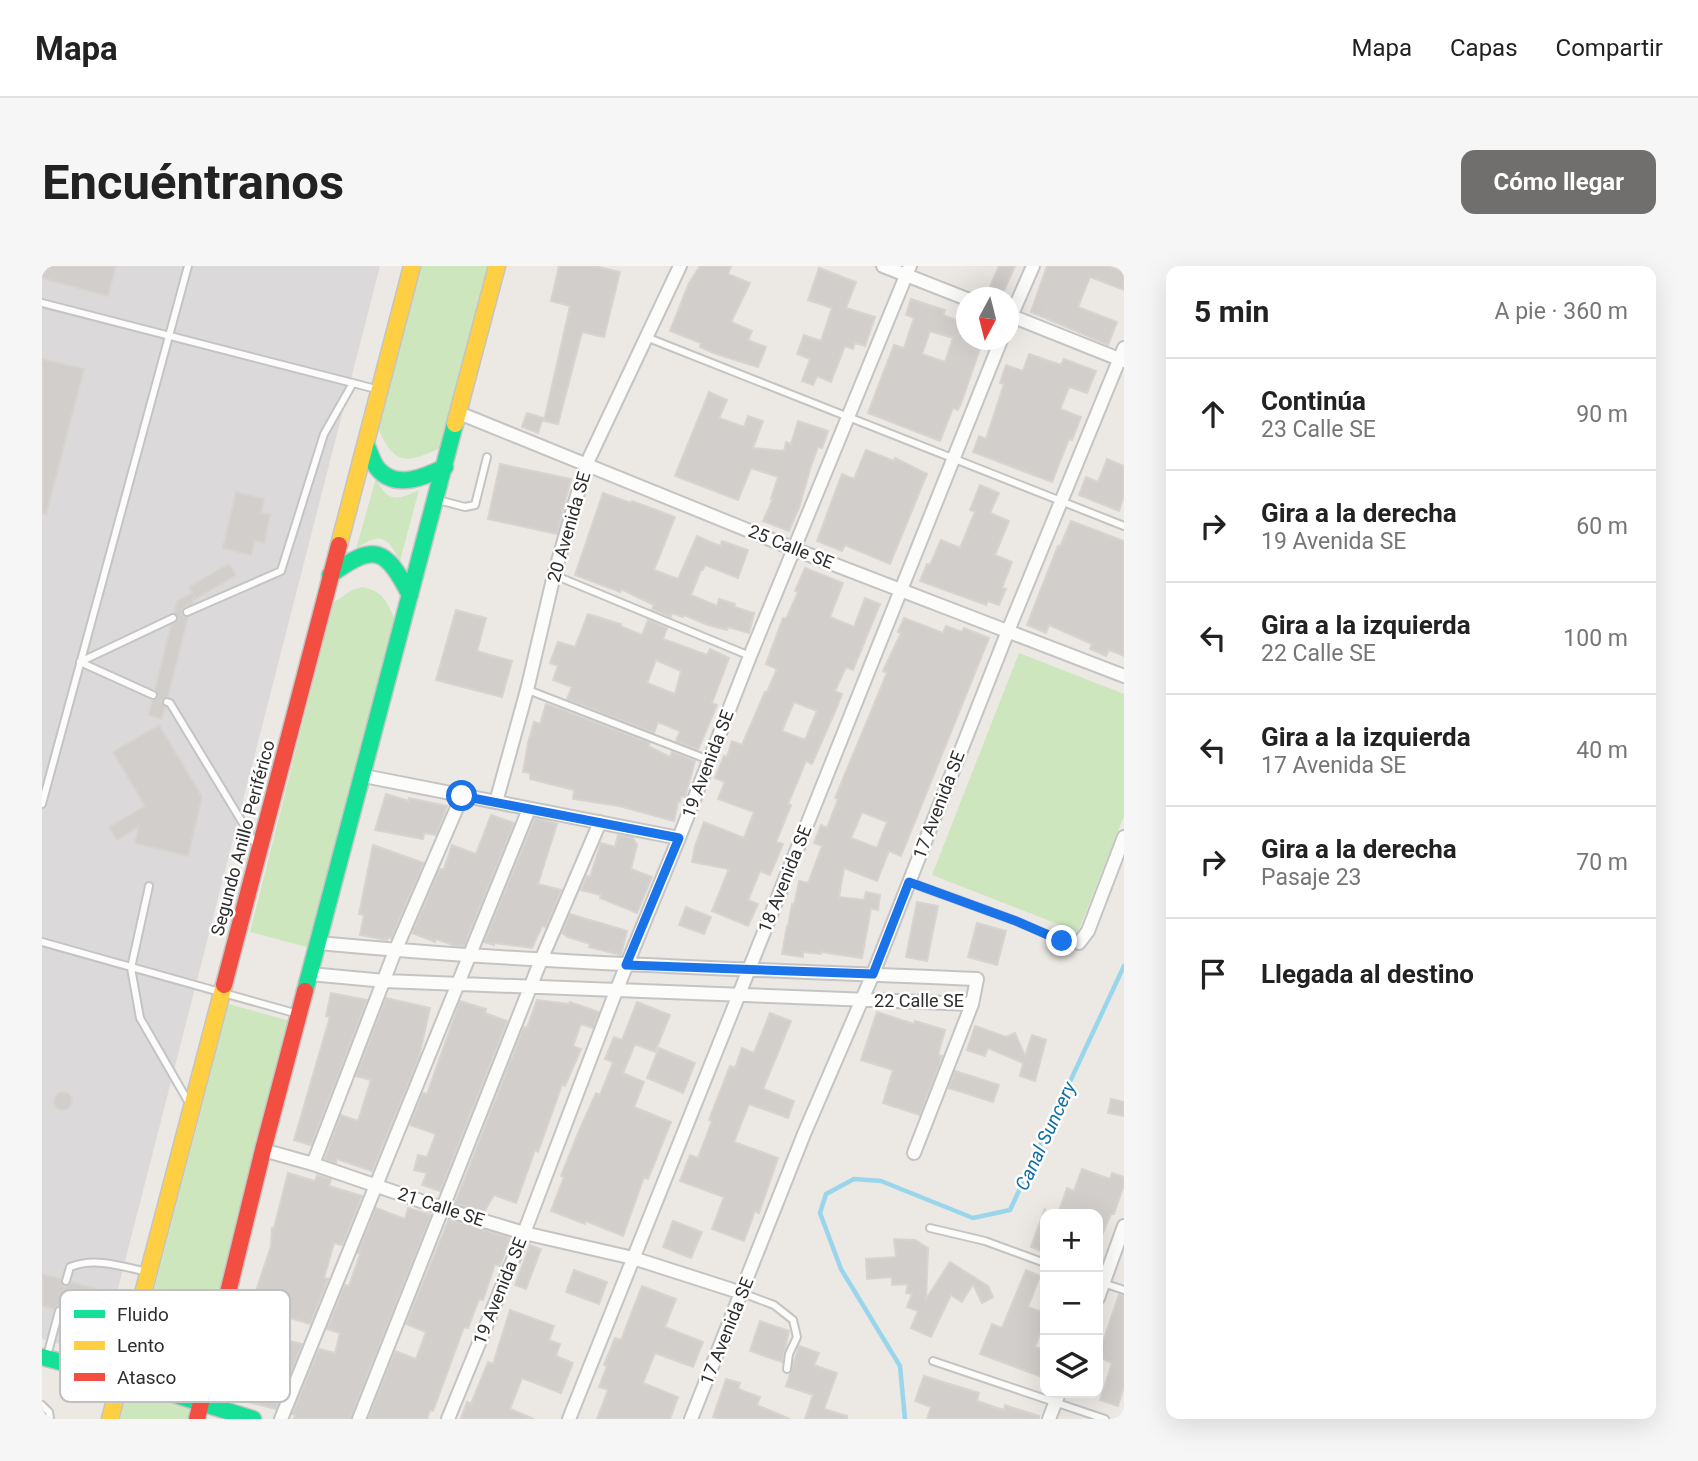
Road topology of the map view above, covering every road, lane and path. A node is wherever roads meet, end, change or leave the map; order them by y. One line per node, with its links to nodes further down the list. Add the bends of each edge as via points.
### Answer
1 (188, 266): 12 (lane)
2 (412, 266): 17 (main road, Segundo Anillo Periférico)
3 (497, 266): 18 (main road)
4 (680, 266): 13 (street, 20 Avenida SE)
5 (883, 266): 7 (street)
6 (1033, 266): 9 (street)
7 (908, 271): 8 (street); 19 (street, 19 Avenida SE)
8 (956, 294)
9 (1019, 296)
10 (42, 303): 12 (lane)
11 (1019, 321): 15 (street)
12 (170, 336): 16 (lane); 37 (lane)
13 (646, 337): 19 (lane); 23 (street, 20 Avenida SE)
14 (997, 350): 22 (street, 18 Avenida SE)
15 (1123, 356): 26 (street, 17 Avenida SE)
16 (352, 383): 17 (lane); 33 (lane, via 324,434 281,571)
17 (379, 390): 20 (main road, Segundo Anillo Periférico)
18 (459, 413): 23 (street, 25 Calle SE); 24 (main road)
19 (847, 417): 22 (lane); 28 (street, 19 Avenida SE)
20 (366, 444): 24 (main road, via 377,468 389,478 421,478); 29 (main road, Segundo Anillo Periférico)
21 (487, 457): 25 (lane, via 475,505)
22 (953, 459): 26 (lane); 31 (street, 18 Avenida SE)
23 (586, 465): 28 (street, 25 Calle SE); 30 (street, 20 Avenida SE)
24 (445, 467): 25 (main road)
25 (436, 500): 32 (main road)
26 (1061, 501): 27 (lane); 35 (street, 17 Avenida SE)
27 (1124, 526)
28 (794, 549): 31 (street, 25 Calle SE); 36 (street, 19 Avenida SE)
29 (330, 575): 32 (main road, via 354,557 368,553 385,557 396,566); 51 (main road, Segundo Anillo Periférico)
30 (554, 575): 36 (lane); 39 (street, 20 Avenida SE)
31 (900, 589): 35 (street, 25 Calle SE); 62 (street, 18 Avenida SE)
32 (410, 595): 43 (main road)
33 (187, 611)
34 (173, 618): 37 (lane)
35 (1008, 631): 38 (street, 25 Calle SE); 52 (street, 17 Avenida SE)
36 (750, 656): 42 (street, 19 Avenida SE)
37 (80, 662): 40 (lane); 46 (lane)
38 (1124, 676)
39 (527, 690): 42 (lane); 45 (street, 20 Avenida SE)
40 (153, 695)
41 (167, 702): 51 (lane)
42 (709, 760): 50 (street, 19 Avenida SE)
43 (364, 776): 44 (street); 55 (main road)
44 (462, 796): 45 (street); 57 (street)
45 (496, 802): 47 (street)
46 (42, 804)
47 (529, 809): 48 (street); 58 (street)
48 (600, 822): 50 (street); 59 (street)
49 (1124, 837): 56 (street)
50 (679, 838): 60 (street, 19 Avenida SE)
51 (260, 851): 69 (main road, Segundo Anillo Periférico)
52 (909, 882): 56 (lane, via 1062,941); 64 (street, 17 Avenida SE)
53 (149, 886): 61 (lane)
54 (42, 942): 61 (lane)
55 (319, 943): 57 (street, 22 Calle SE); 63 (main road)
56 (1079, 943)
57 (395, 951): 58 (street, 22 Calle SE); 65 (street)
58 (469, 956): 59 (street, 22 Calle SE); 66 (street)
59 (541, 960): 60 (street, 22 Calle SE); 67 (street)
60 (626, 965): 62 (street, 22 Calle SE); 68 (street, 19 Avenida SE)
61 (131, 968): 69 (lane); 74 (lane, via 140,1017)
62 (749, 971): 64 (street, 22 Calle SE); 70 (street, 18 Avenida SE)
63 (310, 974): 65 (street, 22 Calle SE); 73 (main road)
64 (873, 974): 71 (street, 17 Avenida SE); 72 (street, 22 Calle SE, via 978,979)
65 (385, 981): 66 (street, 22 Calle SE); 77 (street)
66 (457, 984): 67 (street, 22 Calle SE); 78 (street)
67 (532, 986): 68 (street, 22 Calle SE); 79 (street)
68 (616, 991): 70 (street, 22 Calle SE); 82 (street, 19 Avenida SE)
69 (222, 994): 73 (lane); 74 (main road, Segundo Anillo Periférico)
70 (740, 996): 71 (street, 22 Calle SE); 83 (street, 18 Avenida SE)
71 (862, 1000): 72 (street, 22 Calle SE); 92 (street, 17 Avenida SE)
72 (972, 1004): 76 (street)
73 (300, 1015): 75 (main road)
74 (192, 1109): 85 (main road, Segundo Anillo Periférico)
75 (263, 1150): 77 (street, 21 Calle SE); 90 (main road)
76 (914, 1153)
77 (313, 1164): 78 (street, 21 Calle SE)
78 (377, 1186): 79 (street, 21 Calle SE); 98 (street)
79 (444, 1209): 82 (street, 21 Calle SE); 111 (street)
80 (1124, 1226): 86 (street)
81 (930, 1228): 84 (lane)
82 (524, 1233): 83 (street, 21 Calle SE); 112 (street, 19 Avenida SE)
83 (634, 1258): 92 (street, 21 Calle SE); 113 (street, 18 Avenida SE)
84 (1040, 1261)
85 (149, 1272): 87 (lane, via 84,1261 70,1267); 89 (main road, Segundo Anillo Periférico)
86 (1103, 1277)
87 (66, 1281)
88 (1103, 1283): 91 (lane)
89 (144, 1290)
90 (229, 1290)
91 (1124, 1290)
92 (742, 1293): 96 (lane, via 774,1305 793,1320 797,1337); 105 (street, 17 Avenida SE)
93 (59, 1311): 94 (lane)
94 (44, 1358)
95 (933, 1361): 97 (lane)
96 (787, 1369)
97 (1040, 1393)
98 (290, 1397)
99 (1057, 1398): 114 (street); 115 (lane)
100 (115, 1402): 107 (main road, Segundo Anillo Periférico)
101 (198, 1402): 103 (main road)
102 (288, 1402): 110 (street)
103 (201, 1403): 108 (main road); 109 (main road)
104 (42, 1405): 106 (lane)
105 (694, 1418)
106 (50, 1419)
107 (110, 1419)
108 (197, 1419)
109 (253, 1419)
110 (281, 1419)
111 (359, 1419)
112 (448, 1419)
113 (569, 1419)
114 (1049, 1419)
115 (1104, 1419)

